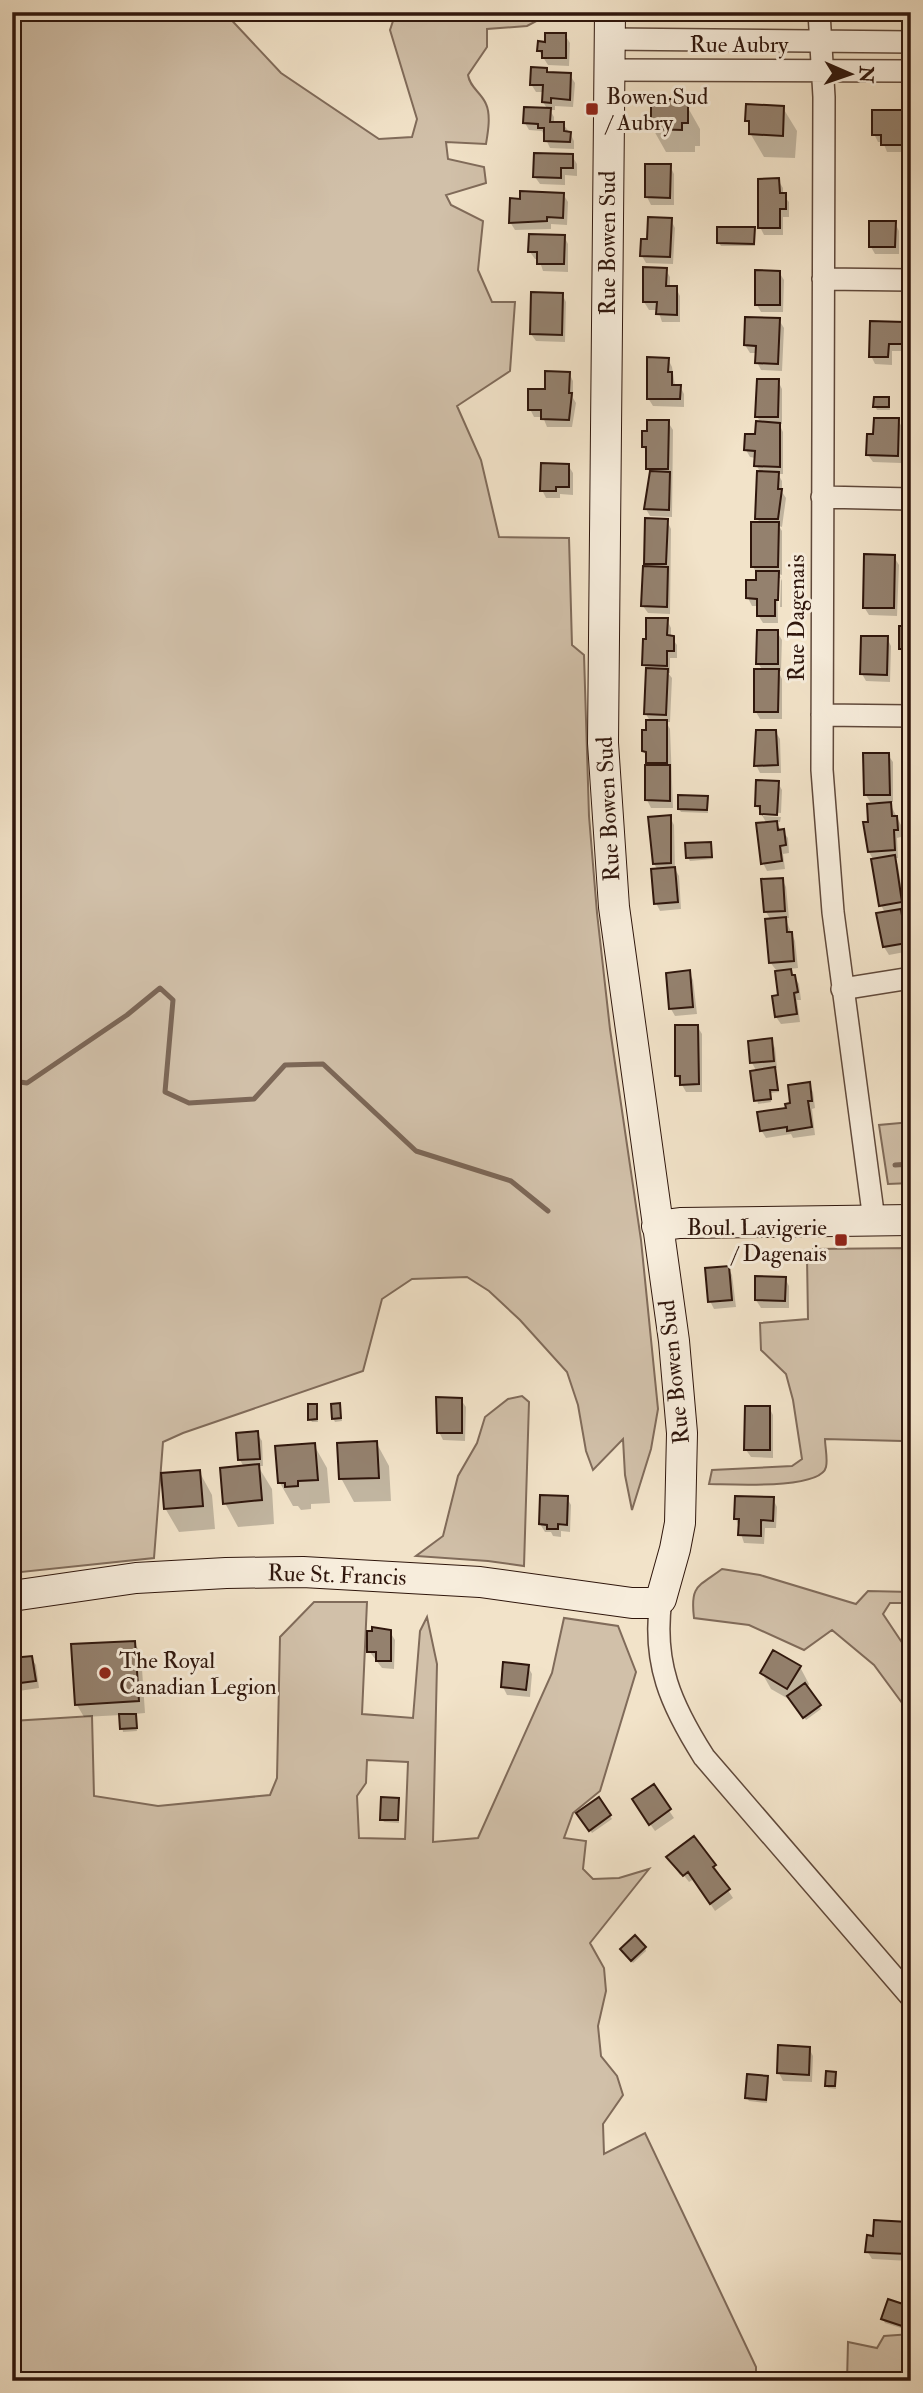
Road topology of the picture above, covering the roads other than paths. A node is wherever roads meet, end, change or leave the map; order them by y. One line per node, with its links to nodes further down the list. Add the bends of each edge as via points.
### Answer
1 (819, 12): 3 (street, Rue Dagenais)
2 (609, 26): 3 (street, Rue Aubry); 5 (street, Rue Bowen Sud)
3 (820, 42): 4 (street, Rue Aubry); 6 (street, Rue Dagenais)
4 (911, 42)
5 (608, 70): 6 (street, Rue Aubry); 18 (street, Rue Bowen Sud, via 603,743 614,906)
6 (822, 70): 7 (street, Rue Aubry); 8 (street, Rue Dagenais)
7 (911, 71)
8 (823, 279): 9 (street); 10 (street, Rue Dagenais)
9 (911, 281)
10 (822, 497): 11 (street); 12 (street, Rue Dagenais)
11 (911, 499)
12 (822, 715): 13 (street); 15 (street, Rue Dagenais, via 827,841)
13 (911, 716)
14 (911, 978): 15 (street)
15 (842, 989): 16 (street, Rue Dagenais)
16 (874, 1220): 17 (street); 18 (street)
17 (911, 1220)
18 (657, 1226): 20 (street, Rue Bowen Sud, via 682,1446 680,1523)
19 (12, 1596): 20 (street, Rue St. Francis, via 136,1578 303,1572 480,1582 632,1603)
20 (661, 1599): 21 (street, via 659,1658 682,1723 704,1757)
21 (911, 1997)

